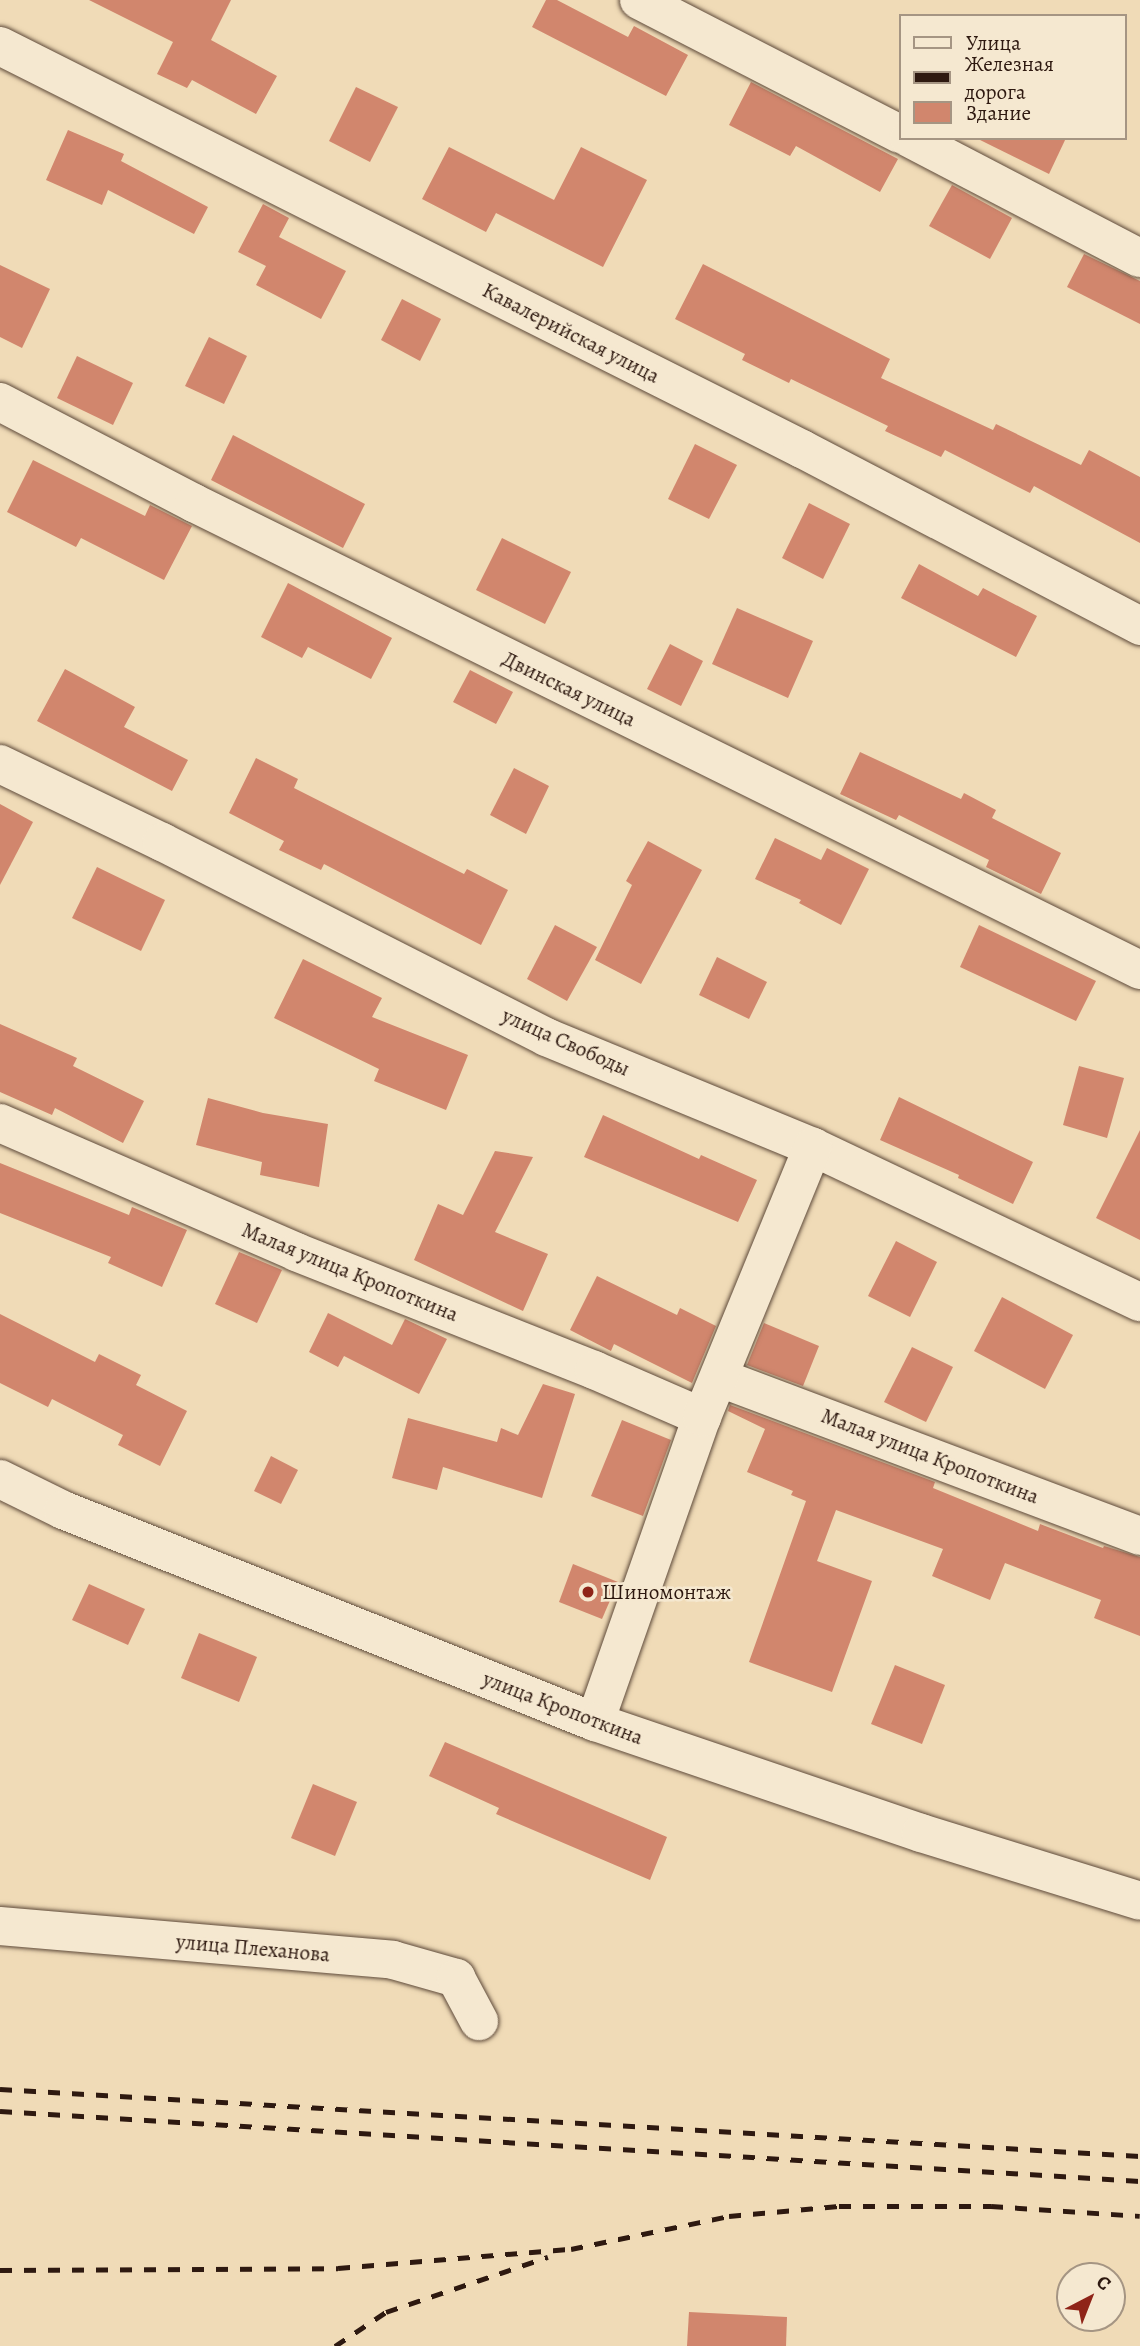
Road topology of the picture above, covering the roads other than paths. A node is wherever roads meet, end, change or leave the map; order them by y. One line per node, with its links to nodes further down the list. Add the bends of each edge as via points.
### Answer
1 (639, 0): 3 (street)
2 (0, 46): 7 (street, Кавалерийская улица, via 802,449)
3 (898, 133)
4 (913, 140): 5 (street)
5 (1140, 258)
6 (0, 402): 9 (street, Двинская улица, via 194,503)
7 (1140, 626)
8 (0, 764): 11 (street, улица Свободы, via 546,1037)
9 (1140, 970)
10 (0, 1122): 14 (street, Малая улица Кропоткина, via 296,1252)
11 (813, 1147): 12 (street, улица Свободы); 13 (street)
12 (1140, 1302)
13 (720, 1378): 14 (street); 16 (street, Малая улица Кропоткина)
14 (702, 1417): 17 (street)
15 (0, 1479): 17 (street, улица Кропоткина, via 64,1510)
16 (1140, 1536)
17 (595, 1722): 18 (street, улица Кропоткина, via 921,1833)
18 (1140, 1901)
19 (0, 1926): 20 (street, улица Плеханова, via 393,1960 456,1978)
20 (479, 2021)

